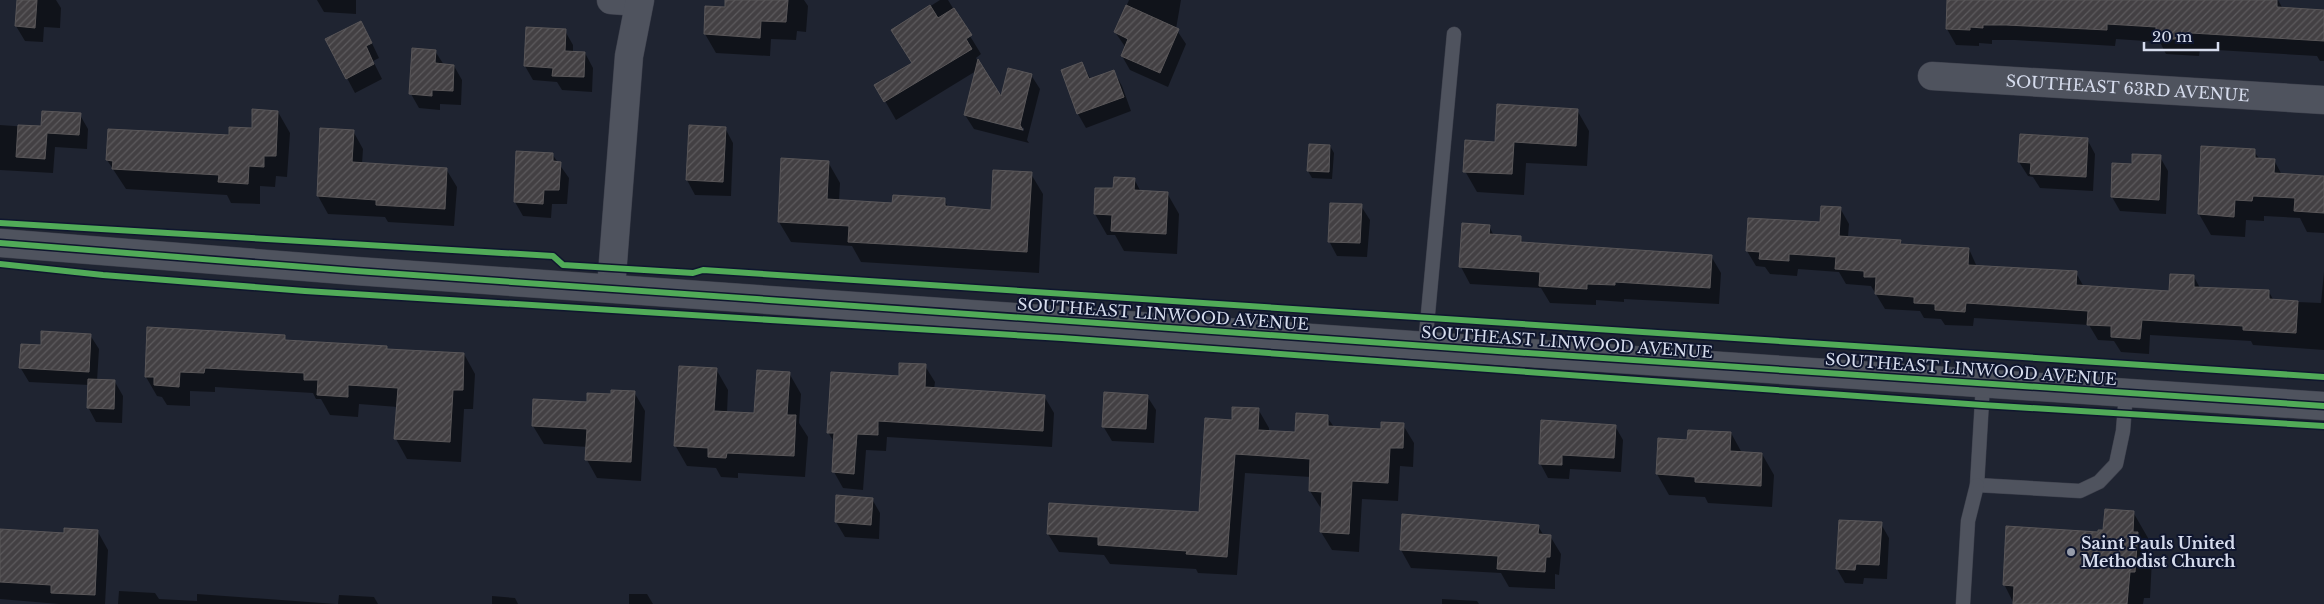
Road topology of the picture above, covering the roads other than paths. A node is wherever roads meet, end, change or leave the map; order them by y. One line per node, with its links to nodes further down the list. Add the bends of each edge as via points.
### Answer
1 (611, 0): 2 (main road)
2 (639, 1): 7 (main road, via 629,56)
3 (1454, 34): 8 (lane)
4 (1932, 76): 5 (main road, SOUTHEAST 63RD AVENUE)
5 (2324, 100)
6 (0, 243): 7 (main road, SOUTHEAST LINWOOD AVENUE)
7 (611, 288): 8 (main road, SOUTHEAST LINWOOD AVENUE)
8 (1425, 346): 9 (main road, SOUTHEAST LINWOOD AVENUE)
9 (1983, 384): 10 (main road, SOUTHEAST LINWOOD AVENUE); 12 (lane)
10 (2126, 393): 11 (main road, SOUTHEAST LINWOOD AVENUE); 12 (lane, via 2116,464 2100,482 2080,492)
11 (2324, 406)
12 (1977, 486): 13 (lane, via 1968,521)
13 (1963, 604)

